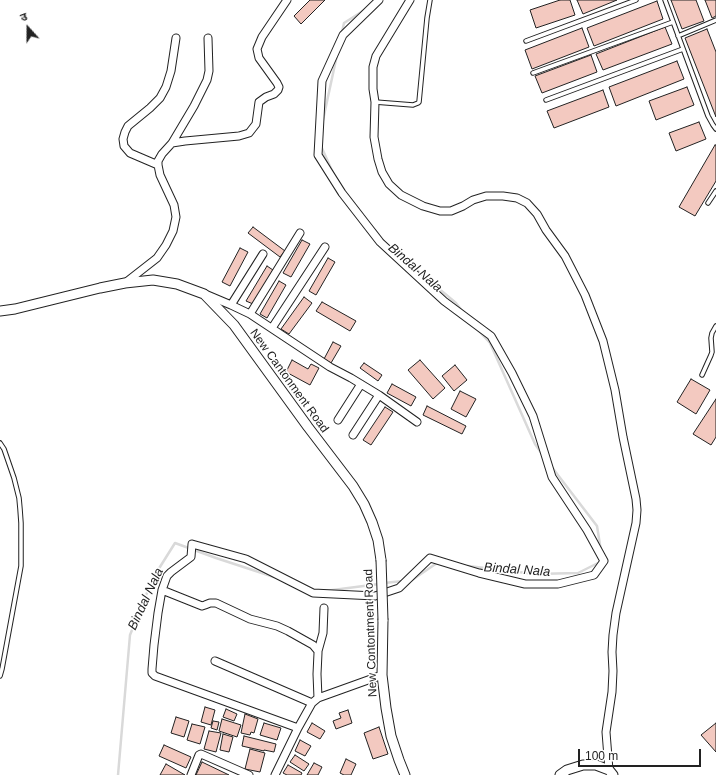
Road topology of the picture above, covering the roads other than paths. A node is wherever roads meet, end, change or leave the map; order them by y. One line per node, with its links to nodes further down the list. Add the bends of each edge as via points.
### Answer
1 (287, 0): 18 (street, via 262,37 257,49 258,58 274,78 278,90 259,102 253,129 239,136)
2 (379, 0): 40 (street, via 343,35 322,81 318,155 342,193 380,242 444,301 491,336 533,416 552,477 604,561 594,575 558,584 526,584 430,558 400,588 375,596 313,593 246,559 192,544 191,557 170,572)
3 (410, 0): 16 (street, via 376,56 373,67)
4 (430, 0): 16 (lane, via 418,104)
5 (636, 0): 12 (lane)
6 (665, 0): 8 (lane)
7 (716, 20): 9 (lane)
8 (673, 22): 9 (lane); 14 (lane)
9 (678, 36): 13 (lane)
10 (176, 38): 19 (street, via 166,87 160,98 128,126 123,138 124,146 130,153)
11 (208, 38): 18 (street, via 207,80)
12 (526, 41)
13 (683, 49): 15 (lane); 17 (lane, via 708,116)
14 (533, 73)
15 (546, 100)
16 (374, 102): 48 (street, via 374,137 378,159 389,184 401,195 440,211 451,211 486,196 518,198 527,203 565,256 585,295 603,340 637,510 613,635 612,692 606,732)
17 (716, 129)
18 (172, 143): 19 (street, via 162,154)
19 (158, 165): 25 (street, New Cantonment Road, via 174,204 176,217 173,231 157,258)
20 (716, 192): 21 (lane)
21 (708, 203)
22 (300, 233): 29 (street)
23 (325, 247): 31 (street)
24 (263, 254): 27 (street)
25 (125, 283): 26 (street, New Cantonment Road, via 153,280 177,284); 28 (street, New Cantonment Road)
26 (204, 294): 27 (street); 39 (street, New Cantonment Road, via 234,325 353,486 372,522)
27 (231, 304): 29 (street)
28 (0, 311)
29 (250, 314): 31 (street)
30 (716, 326): 32 (lane, via 711,338 712,352)
31 (272, 328): 33 (street, via 330,367)
32 (702, 375)
33 (361, 384): 34 (street); 35 (street)
34 (379, 396): 36 (street); 37 (street)
35 (338, 420)
36 (417, 422)
37 (353, 435)
38 (0, 443): 45 (lane, via 14,478 21,523 21,566)
39 (381, 560): 44 (street, New Contontment Road, bridge)
40 (162, 590): 42 (street, via 202,606 216,603 250,619 277,626 313,645); 47 (street, via 153,651 153,675)
41 (324, 608): 42 (street, via 324,626)
42 (318, 651): 46 (street)
43 (215, 661): 46 (street)
44 (382, 675): 46 (street); 52 (street, New Contontment Road, via 391,736)
45 (0, 676)
46 (315, 701): 47 (street)
47 (298, 728): 51 (street)
48 (611, 773): 53 (street, via 596,765 583,765)
49 (191, 775): 50 (street, via 201,754)
50 (248, 775)
51 (275, 775)
52 (405, 775)
53 (560, 775)

